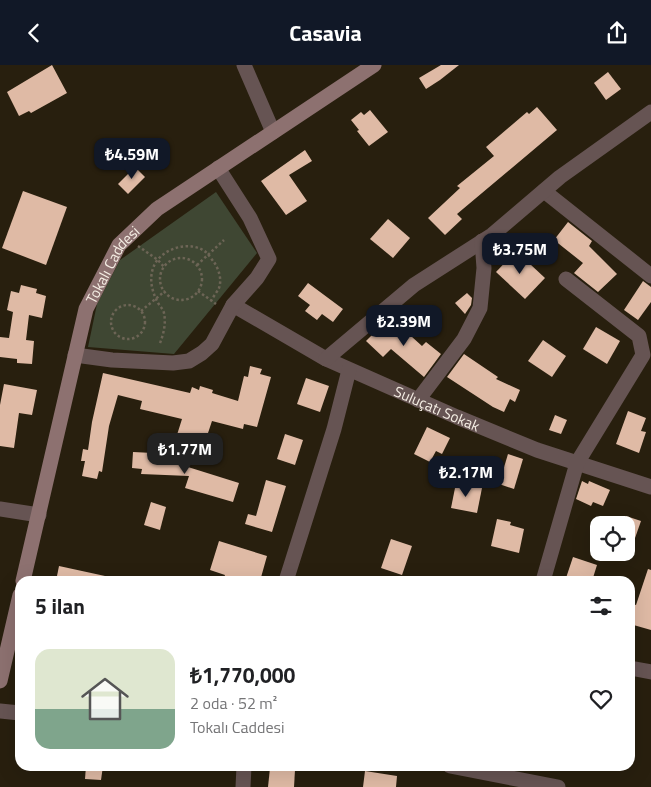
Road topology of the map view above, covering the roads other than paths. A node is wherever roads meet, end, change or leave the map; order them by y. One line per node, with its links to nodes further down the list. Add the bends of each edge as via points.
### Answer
1 (244, 65): 4 (street)
2 (374, 65): 4 (street, Tokalı Caddesi)
3 (651, 112): 6 (street)
4 (273, 132): 5 (street, Tokalı Caddesi)
5 (218, 168): 10 (street, via 250,218 269,259); 12 (street, Tokalı Caddesi, via 157,209 120,245 86,309)
6 (544, 191): 7 (street); 8 (street)
7 (482, 241): 13 (street, via 414,285); 15 (street, via 484,269 480,308 464,339)
8 (651, 276)
9 (566, 279): 11 (street, via 638,336)
10 (231, 309): 12 (street, via 212,344 189,361 112,361); 13 (street, Suluçatı Sokak)
11 (647, 351): 16 (street)
12 (75, 355): 19 (street, Tokalı Caddesi)
13 (326, 359): 14 (street, Suluçatı Sokak)
14 (349, 370): 15 (street, Suluçatı Sokak); 21 (street)
15 (418, 400): 16 (street, Suluçatı Sokak, via 537,450)
16 (577, 463): 17 (street, Suluçatı Sokak); 22 (street)
17 (651, 487)
18 (0, 509): 19 (street)
19 (39, 515): 20 (street, Tokalı Caddesi)
20 (24, 576)
21 (288, 576)
22 (544, 576)
23 (15, 616): 26 (street)
24 (635, 669): 25 (street)
25 (651, 672)
26 (0, 681)
27 (0, 711): 28 (street)
28 (15, 712)
29 (244, 771): 32 (street)
30 (473, 771): 31 (street)
31 (500, 777): 33 (street)
32 (242, 787)
33 (558, 787)

